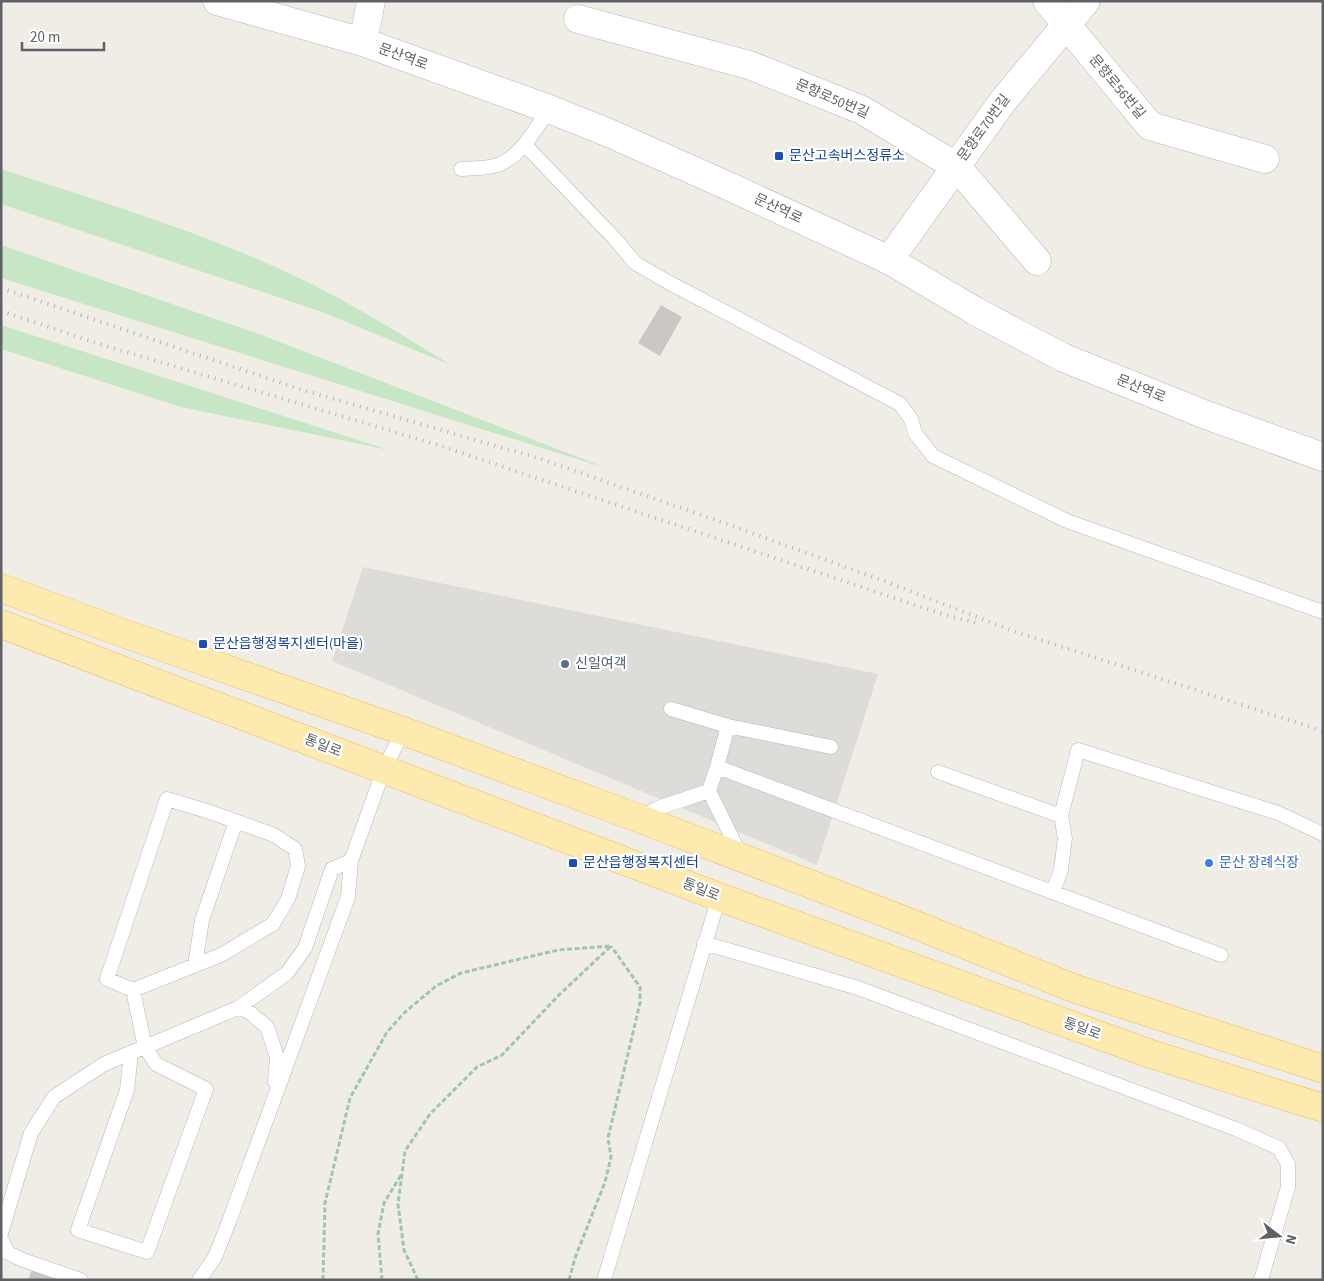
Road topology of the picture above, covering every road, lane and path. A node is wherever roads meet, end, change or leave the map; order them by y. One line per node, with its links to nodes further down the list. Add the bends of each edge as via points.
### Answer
1 (217, 1): 7 (street, 문산역로)
2 (371, 1): 7 (street)
3 (1046, 1): 6 (street, 문향로56번길)
4 (1086, 1): 6 (street, 문향로70번길)
5 (578, 19): 11 (street, 문향로50번길, via 757,68 862,110)
6 (1066, 26): 10 (street, 문향로56번길, via 1150,126); 11 (street, 문향로70번길, via 1003,100)
7 (363, 42): 8 (street, 문산역로)
8 (549, 109): 9 (lane); 13 (street, 문산역로, via 726,184)
9 (525, 145): 12 (lane, via 504,162); 17 (lane, via 635,262 900,404 911,419 915,433 933,456 1067,521)
10 (1265, 159)
11 (957, 167): 13 (street, 문향로70번길); 14 (street, 문향로50번길)
12 (462, 169)
13 (889, 260): 15 (street, 문산역로, via 1064,358 1206,415)
14 (1037, 261)
15 (1323, 457)
16 (1, 588): 21 (main road)
17 (1323, 612)
18 (1, 624): 24 (main road, 통일로)
19 (671, 709): 20 (lane)
20 (728, 726): 22 (lane); 23 (lane)
21 (402, 731): 24 (lane); 28 (main road)
22 (832, 747)
23 (718, 767): 26 (lane); 33 (lane)
24 (384, 770): 32 (lane); 34 (main road, 통일로)
25 (938, 772): 27 (lane)
26 (709, 791): 28 (lane); 31 (lane)
27 (1061, 816): 30 (lane, via 1078,750 1278,814); 33 (lane, via 1065,838 1061,870)
28 (638, 818): 31 (main road)
29 (236, 821): 38 (lane, via 202,920); 38 (lane, via 274,834 295,849 298,866 288,899 273,924 221,955); 39 (lane, via 167,798 108,979)
30 (1323, 834)
31 (741, 857): 43 (main road, via 1076,989)
32 (351, 861): 40 (lane, via 332,869 305,948 288,972); 44 (lane, via 348,897)
33 (1053, 892): 37 (lane)
34 (719, 897): 35 (lane); 45 (main road, 통일로, via 1148,1052)
35 (704, 943): 54 (lane); 55 (lane, via 858,988 1279,1148 1288,1164 1288,1187)
36 (611, 946): 46 (path, via 502,1055 477,1067 430,1114 405,1151); 50 (path, via 558,950 461,973 436,986 387,1032 350,1098 325,1203); 53 (path, via 640,987 640,1003 608,1138 611,1157 607,1174)
37 (1221, 956)
38 (195, 965): 39 (lane)
39 (133, 990): 41 (lane)
40 (238, 1008): 41 (lane); 44 (lane, via 248,1011 267,1027 277,1057)
41 (145, 1047): 42 (lane); 42 (lane, via 156,1064 206,1089 147,1252 78,1230 127,1090)
42 (131, 1053): 47 (lane, via 104,1064 54,1097 31,1133 4,1218)
43 (1323, 1069)
44 (274, 1097): 49 (lane, via 215,1257)
45 (1323, 1108)
46 (402, 1173): 51 (path, via 384,1202 378,1234); 52 (path, via 398,1204 404,1250)
47 (2, 1240): 48 (lane, via 8,1253)
48 (81, 1280)
49 (199, 1280)
50 (323, 1280)
51 (382, 1280)
52 (418, 1280)
53 (569, 1280)
54 (604, 1280)
55 (1261, 1280)

